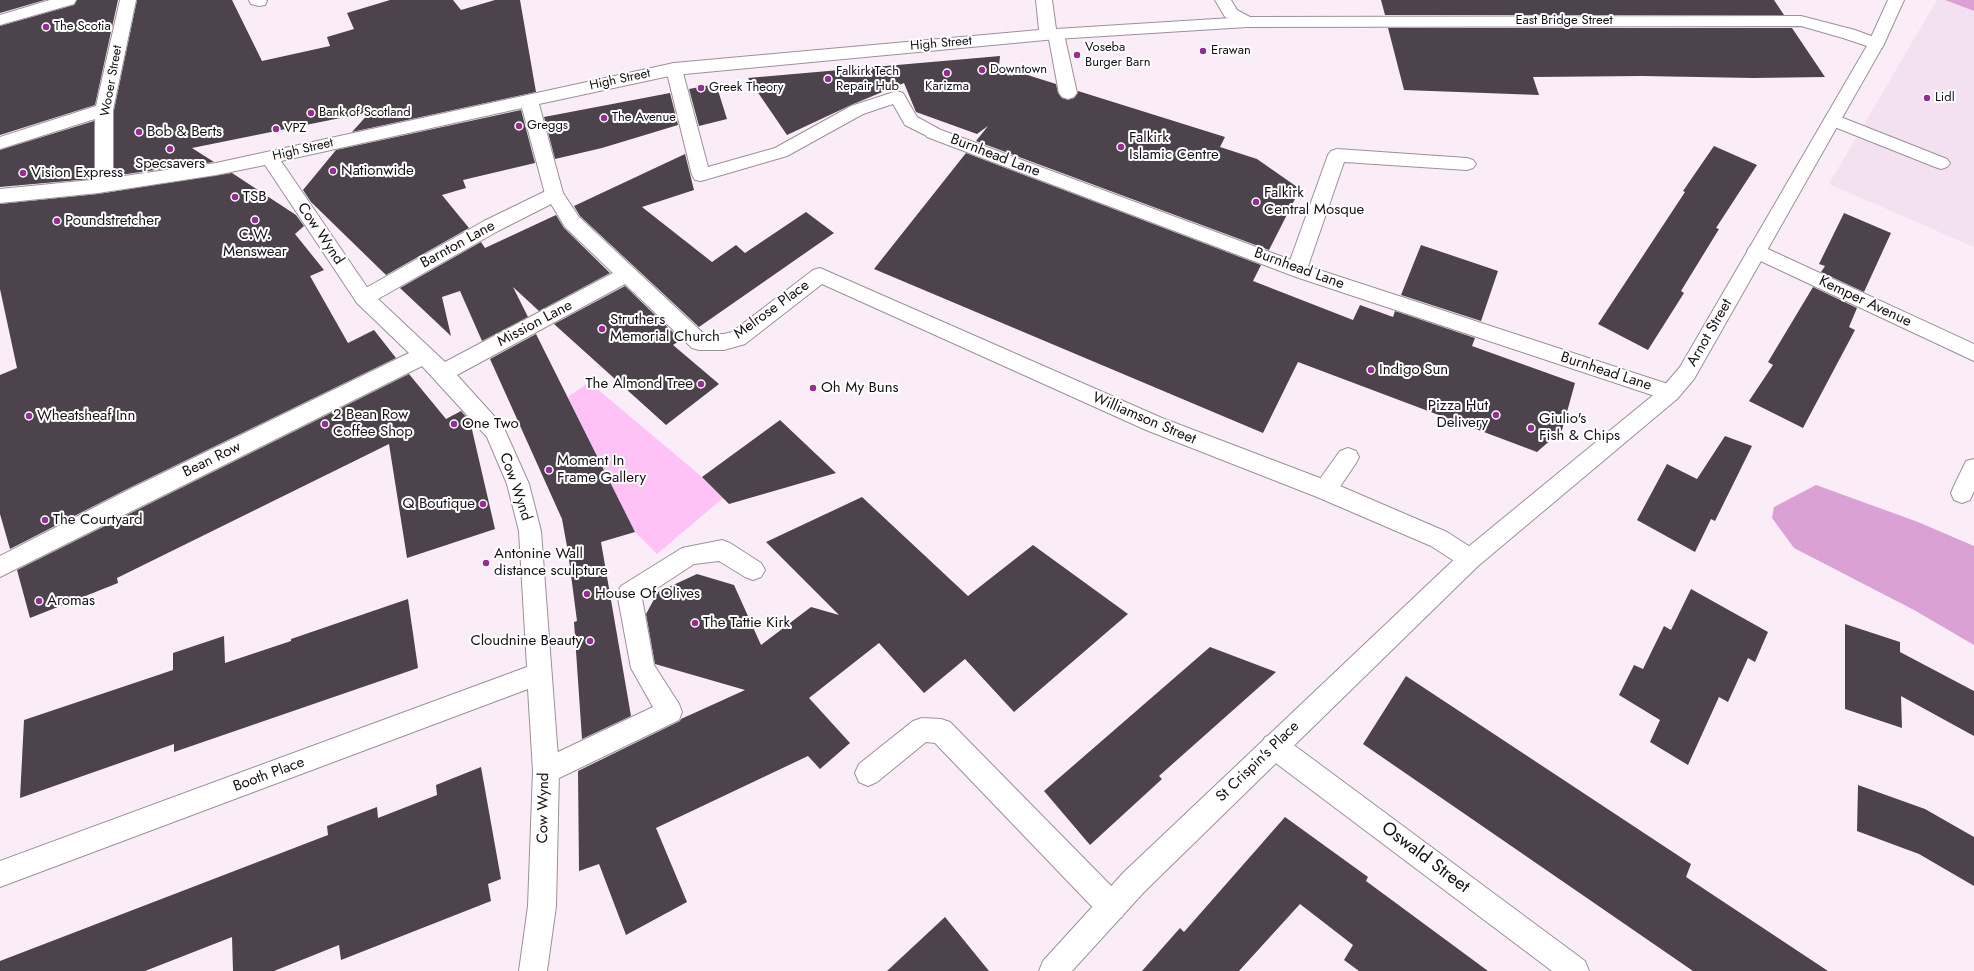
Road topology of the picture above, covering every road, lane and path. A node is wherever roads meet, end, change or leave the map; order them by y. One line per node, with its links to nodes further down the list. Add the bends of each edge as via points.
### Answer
1 (68, 0): 6 (street)
2 (128, 0): 13 (street, Wooer Street)
3 (1044, 0): 8 (street)
4 (1223, 0): 7 (street, via 1231,13)
5 (1896, 0): 9 (street, Arnot Street)
6 (0, 20)
7 (1247, 22): 8 (street, High Street); 9 (street, East Bridge Street, via 1801,21)
8 (1052, 34): 10 (street, High Street); 11 (street)
9 (1876, 44): 14 (street, Arnot Street)
10 (674, 69): 12 (street, High Street); 23 (street, Burnhead Lane, via 701,175 781,152 857,110 897,97 911,121 933,133)
11 (1068, 94)
12 (529, 100): 16 (street, High Street); 20 (street)
13 (104, 110): 15 (street); 19 (street, Wooer Street, via 104,170)
14 (1833, 120): 18 (street); 22 (street, Arnot Street)
15 (0, 143)
16 (270, 158): 19 (street, High Street, via 216,169); 26 (street, Cow Wynd)
17 (1467, 164): 23 (street, via 1337,155)
18 (1941, 164)
19 (98, 186): 21 (street, High Street)
20 (554, 194): 24 (street, via 572,222); 26 (street, Barnton Lane, via 491,226)
21 (0, 196)
22 (1757, 251): 27 (street, Kemper Avenue); 30 (street, Arnot Street, via 1687,373)
23 (1297, 269): 30 (street, Burnhead Lane)
24 (628, 274): 25 (street, Melrose Place, via 699,342 724,342 738,338); 29 (street, Mission Lane)
25 (820, 275): 33 (street, Williamson Street, via 1154,424)
26 (364, 298): 28 (street, Cow Wynd)
27 (1974, 353)
28 (425, 355): 29 (street, Cow Wynd); 36 (street, Bean Row)
29 (443, 373): 38 (street, Cow Wynd, via 495,432 518,484 530,532)
30 (1670, 393): 35 (street, Arnot Street)
31 (1348, 457): 33 (street)
32 (1974, 468): 34 (street)
33 (1325, 490): 35 (street, Williamson Street, via 1439,539)
34 (1962, 493)
35 (1470, 559): 39 (street, St Crispin's Place)
36 (0, 567)
37 (753, 570): 40 (street, via 722,550 690,555 628,593 643,668 670,712)
38 (538, 674): 40 (street, Cow Wynd); 42 (street, Booth Place)
39 (1274, 746): 43 (street, St Crispin's Place); 46 (street, Oswald Street)
40 (546, 771): 44 (street, Cow Wynd, via 542,906)
41 (868, 773): 43 (street, via 922,730 941,731)
42 (0, 874)
43 (1112, 907): 45 (street, St Crispin's Place)
44 (533, 971)
45 (1053, 971)
46 (1575, 971)

